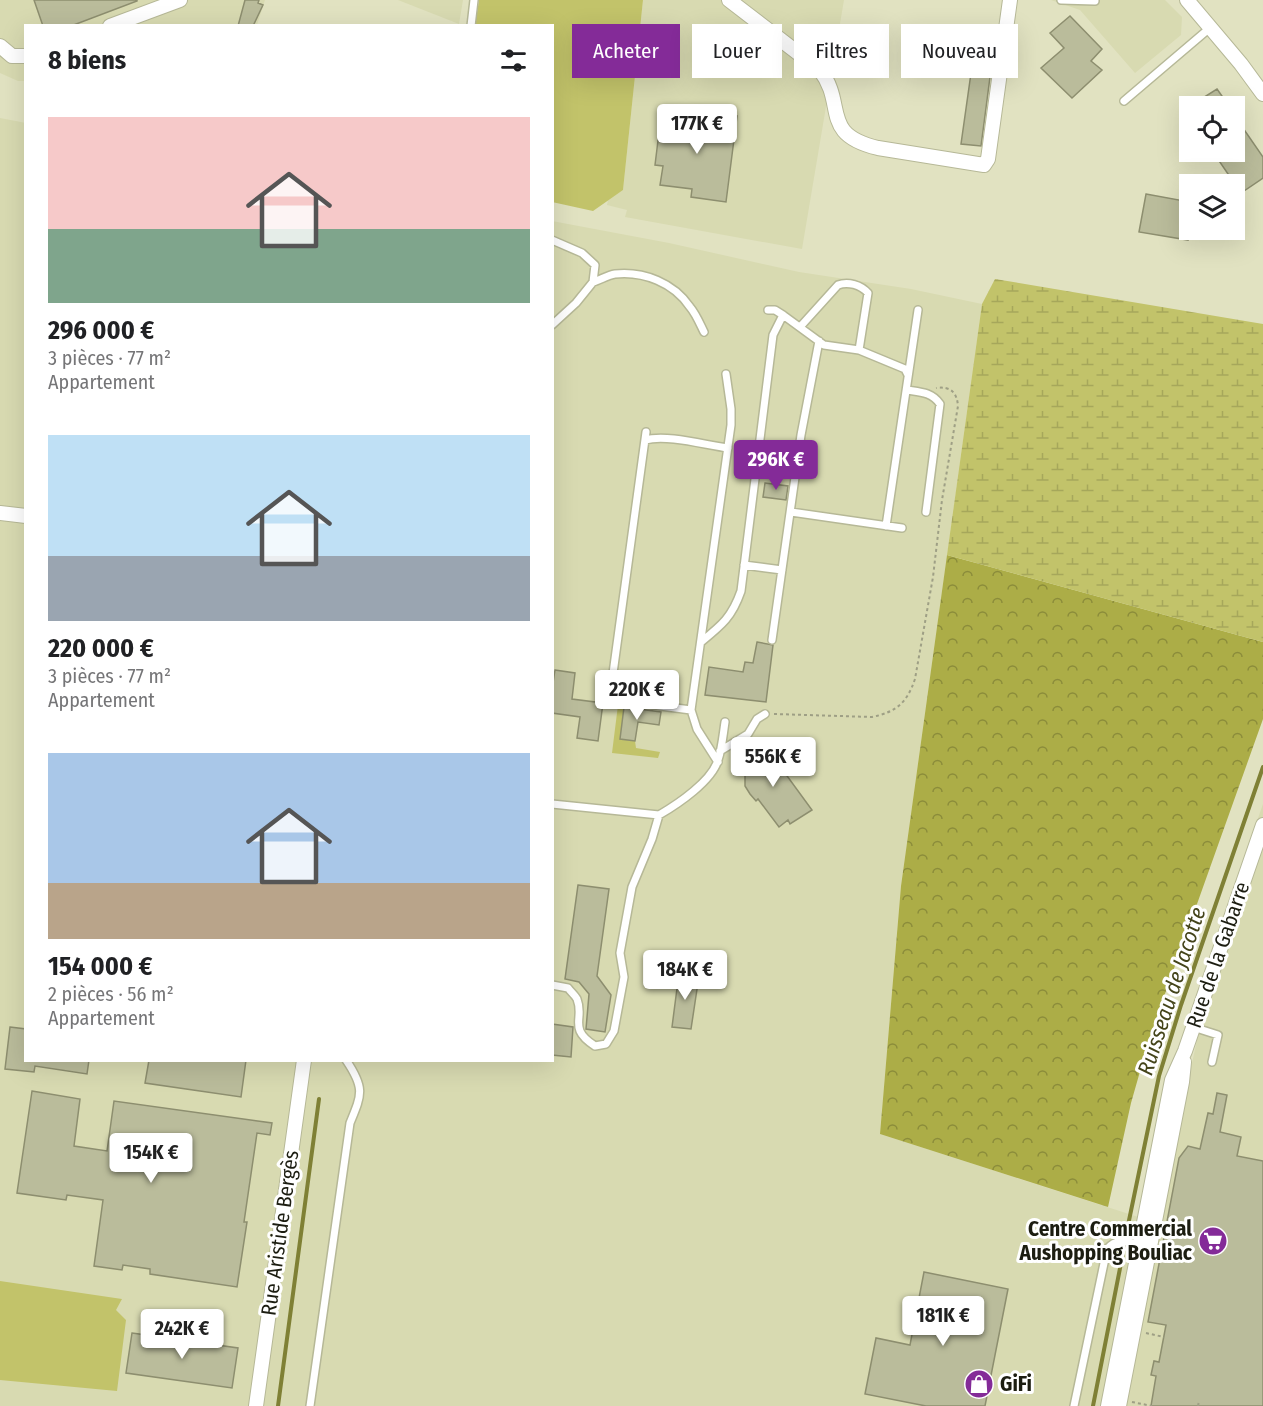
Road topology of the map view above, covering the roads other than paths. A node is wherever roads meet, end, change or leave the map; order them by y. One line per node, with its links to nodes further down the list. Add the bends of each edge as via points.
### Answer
1 (180, 0): 8 (street)
2 (474, 0): 9 (lane)
3 (729, 0): 4 (street, via 820,70 828,80 836,118 851,138 878,148 984,165 988,159)
4 (1010, 0)
5 (1061, 0): 7 (lane)
6 (1187, 0): 10 (street)
7 (1095, 1)
8 (115, 24)
9 (471, 24)
10 (1211, 27): 13 (street); 14 (lane)
11 (0, 46): 12 (street, via 12,56)
12 (24, 56)
13 (1263, 94)
14 (1124, 101)
15 (554, 241): 16 (lane, via 582,253 595,265)
16 (593, 282): 20 (lane); 22 (lane, via 613,274 649,276 676,290 691,307)
17 (768, 310): 19 (lane)
18 (918, 310): 26 (lane)
19 (783, 315): 21 (lane); 35 (lane, via 773,336)
20 (554, 323)
21 (800, 327): 23 (lane); 24 (lane, via 838,285 859,285 868,293)
22 (704, 332)
23 (819, 341): 24 (lane, via 831,347); 29 (lane)
24 (859, 350): 26 (lane, via 905,369)
25 (726, 374): 28 (lane, via 731,409)
26 (909, 375): 27 (lane)
27 (907, 390): 30 (lane, via 928,393 940,404); 33 (lane)
28 (728, 448): 38 (lane); 39 (lane, via 646,436 611,688 622,701)
29 (791, 512): 33 (lane); 36 (lane)
30 (926, 512)
31 (0, 513): 32 (street)
32 (24, 516)
33 (886, 526): 34 (lane)
34 (902, 528)
35 (744, 565): 36 (lane); 38 (lane, via 735,609)
36 (782, 570): 37 (lane)
37 (772, 640)
38 (701, 642): 39 (lane)
39 (691, 710): 43 (lane, via 697,729)
40 (765, 714): 42 (lane, via 748,734)
41 (725, 722): 42 (lane)
42 (720, 751): 43 (lane)
43 (718, 762): 45 (lane, via 708,778)
44 (554, 804): 45 (lane)
45 (659, 815): 47 (lane, via 632,887 620,952 624,977 614,1031 606,1044 595,1046 586,1040 579,1029 577,1000 568,988)
46 (1263, 825): 48 (street, Rue de la Gabarre)
47 (554, 985)
48 (1192, 1027): 51 (lane, via 1218,1035); 52 (street, Rue de la Gabarre, via 1170,1090)
49 (304, 1062): 54 (street, Rue Aristide Bergès)
50 (347, 1062): 55 (lane, via 360,1086 359,1100 350,1124)
51 (1212, 1062)
52 (1144, 1245): 53 (street, Rue de la Gabarre); 56 (lane, via 1117,1240 1104,1256); 57 (street, Rue de la Gabarre)
53 (1123, 1403)
54 (256, 1406)
55 (310, 1406)
56 (1074, 1406)
57 (1108, 1406)

